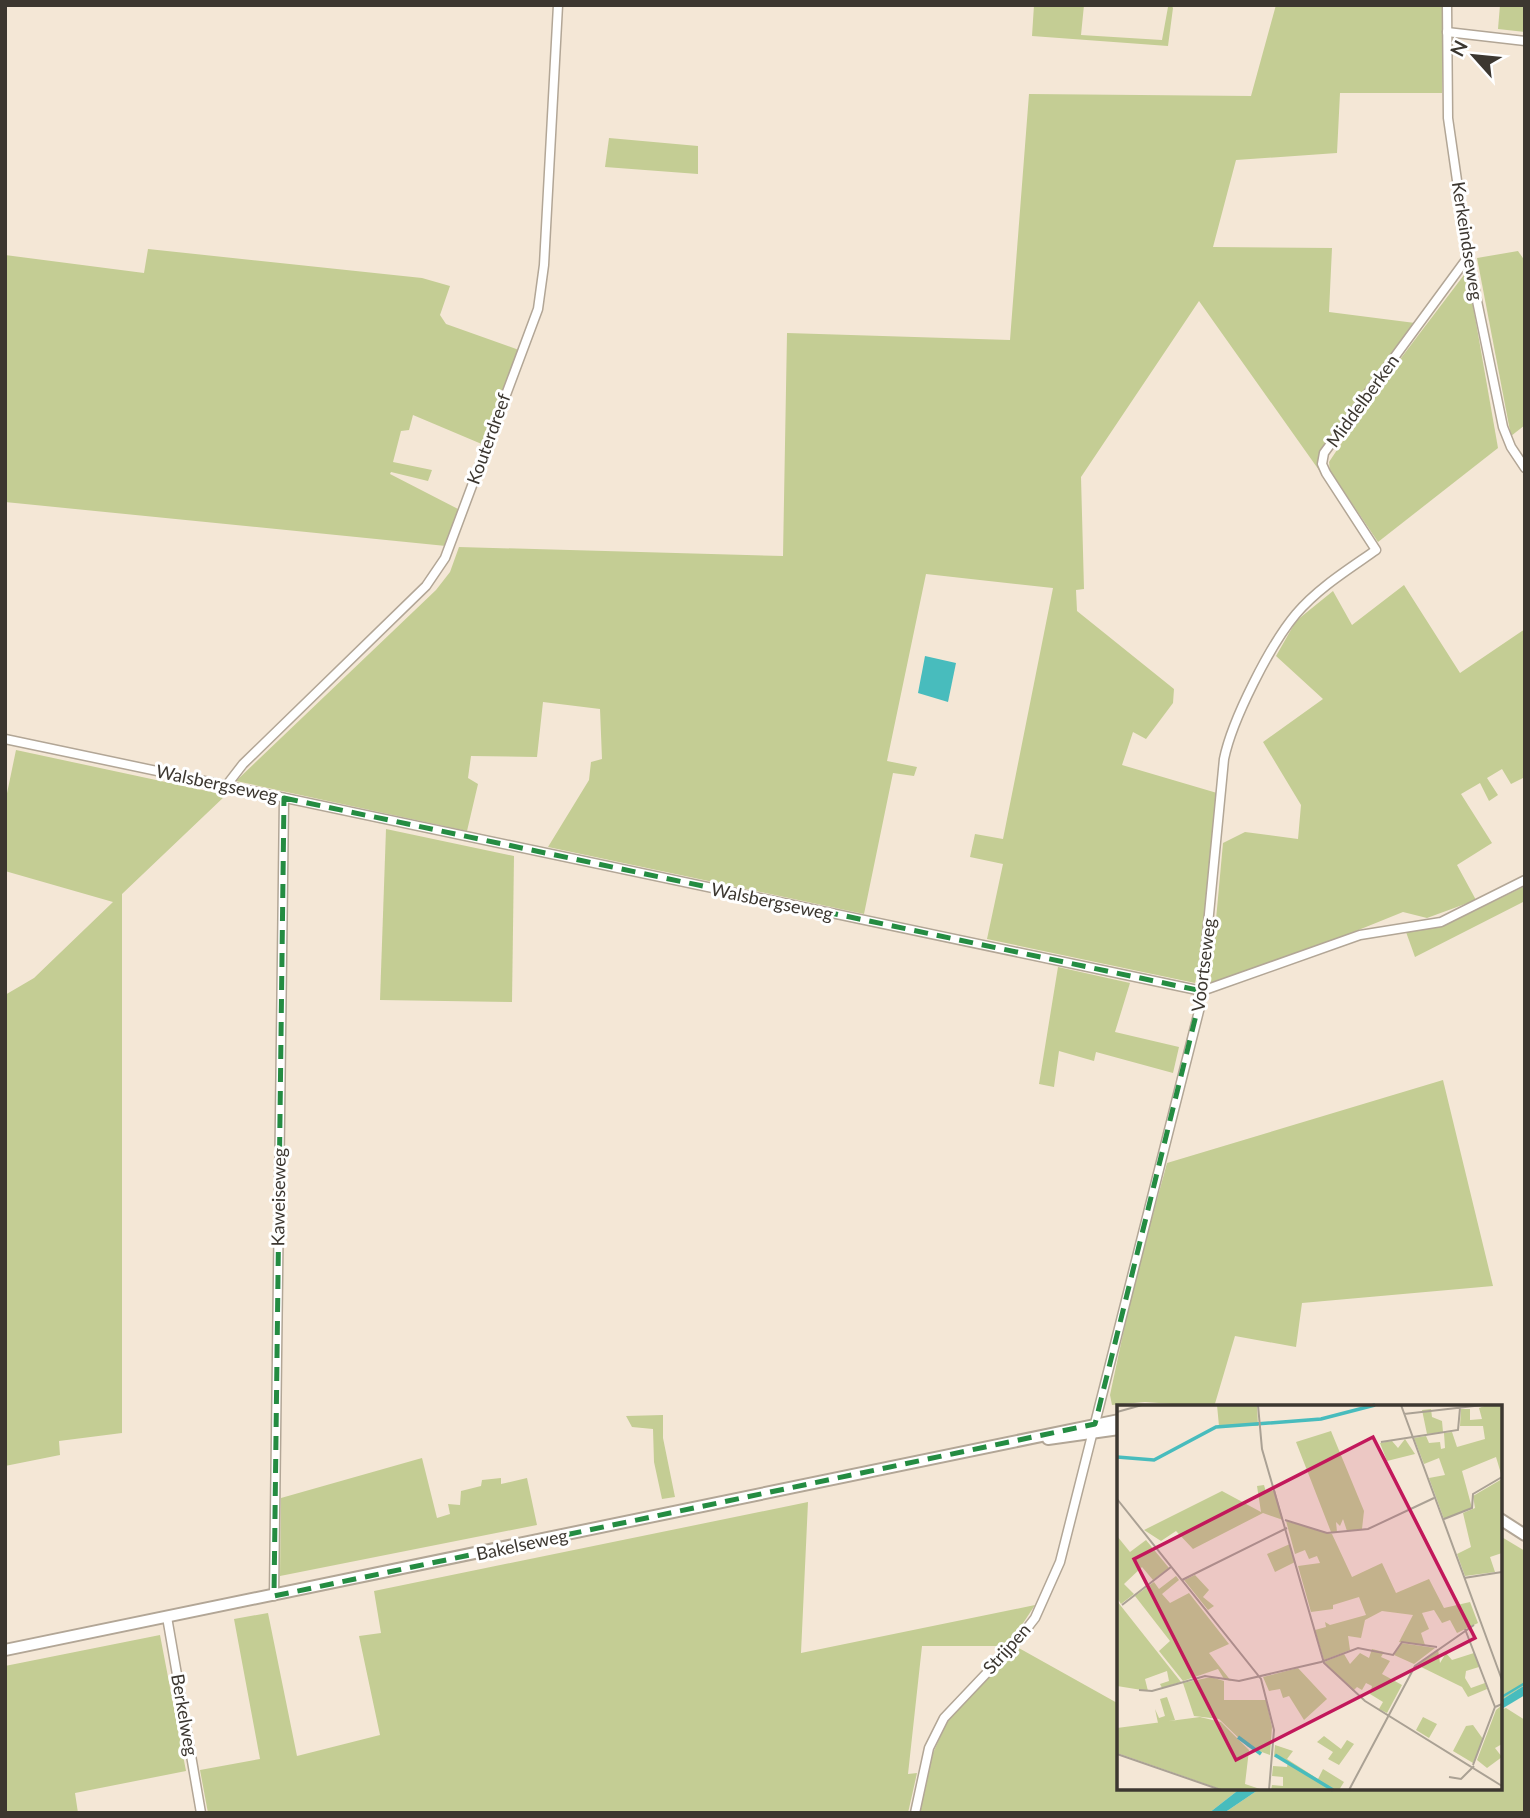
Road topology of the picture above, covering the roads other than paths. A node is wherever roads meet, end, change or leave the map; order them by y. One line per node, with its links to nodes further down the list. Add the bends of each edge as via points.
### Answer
1 (558, 5): 9 (street, Kouterdreef, via 538,309 445,558 426,586 243,764)
2 (1447, 5): 3 (street, Kerkeindseweg)
3 (1447, 32): 4 (street); 5 (street, Kerkeindseweg, via 1448,118)
4 (1525, 41)
5 (1468, 257): 6 (street, Kerkeindseweg, via 1503,427); 7 (street, Middelberken, via 1324,453 1326,474)
6 (1525, 468)
7 (1376, 550): 12 (street, Voortseweg, via 1296,614 1235,719 1224,759)
8 (5, 738): 9 (street, Walsbergseweg)
9 (226, 786): 10 (street, Walsbergseweg)
10 (284, 798): 12 (street, Walsbergseweg); 18 (street, Kaweiseweg)
11 (1525, 880): 12 (street, via 1441,922 1360,935)
12 (1202, 991): 14 (street, Voortseweg)
13 (1117, 1421): 14 (main road, Bakelseweg)
14 (1094, 1429): 15 (main road, Bakelseweg); 18 (main road, Bakelseweg, via 1064,1439 1038,1439); 22 (street, Strijpen, via 1053,1581 1018,1640 944,1718 929,1748)
15 (1117, 1429)
16 (1502, 1520): 17 (main road)
17 (1525, 1535)
18 (274, 1596): 19 (main road, Bakelseweg)
19 (167, 1617): 20 (main road, Bakelseweg); 21 (street, Berkelweg)
20 (5, 1650)
21 (201, 1813)
22 (915, 1813)

